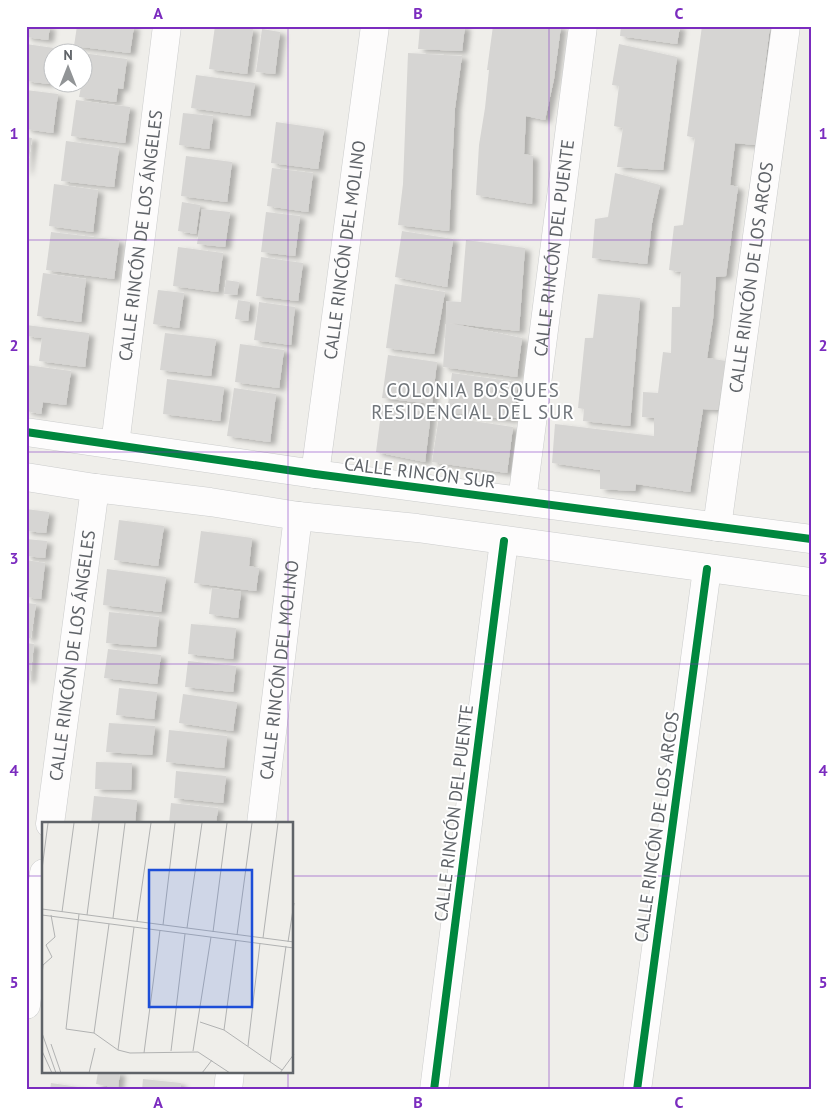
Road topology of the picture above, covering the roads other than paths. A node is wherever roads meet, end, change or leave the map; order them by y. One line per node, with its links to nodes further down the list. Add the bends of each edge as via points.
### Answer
1 (167, 26): 6 (street, CALLE RINCÓN DE LOS ÁNGELES)
2 (375, 26): 8 (street, CALLE RINCÓN DEL MOLINO)
3 (583, 26): 12 (street, CALLE RINCÓN DEL PUENTE)
4 (786, 26): 16 (street, CALLE RINCÓN DE LOS ARCOS)
5 (26, 432): 6 (street, CALLE RINCÓN SUR)
6 (115, 445): 7 (street, CALLE RINCÓN SUR)
7 (216, 460): 8 (street, CALLE RINCÓN SUR); 13 (street)
8 (315, 474): 11 (street, CALLE RINCÓN SUR)
9 (26, 477): 10 (street)
10 (95, 488): 13 (street); 23 (street, CALLE RINCÓN DE LOS ÁNGELES)
11 (422, 488): 12 (street, CALLE RINCÓN SUR); 17 (street)
12 (522, 501): 14 (street, CALLE RINCÓN SUR)
13 (210, 502): 15 (street)
14 (617, 514): 16 (street, CALLE RINCÓN SUR); 20 (street)
15 (298, 516): 17 (street); 24 (street, CALLE RINCÓN DEL MOLINO)
16 (717, 527): 18 (street, CALLE RINCÓN SUR)
17 (417, 528): 19 (street)
18 (811, 539)
19 (504, 540): 20 (street); 29 (street, CALLE RINCÓN DEL PUENTE)
20 (612, 554): 21 (street)
21 (707, 569): 22 (street); 30 (street, CALLE RINCÓN DE LOS ARCOS)
22 (811, 582)
23 (50, 822)
24 (261, 822)
25 (42, 888): 26 (street)
26 (26, 1005)
27 (230, 1074): 28 (street)
28 (228, 1090)
29 (434, 1090)
30 (637, 1090)

